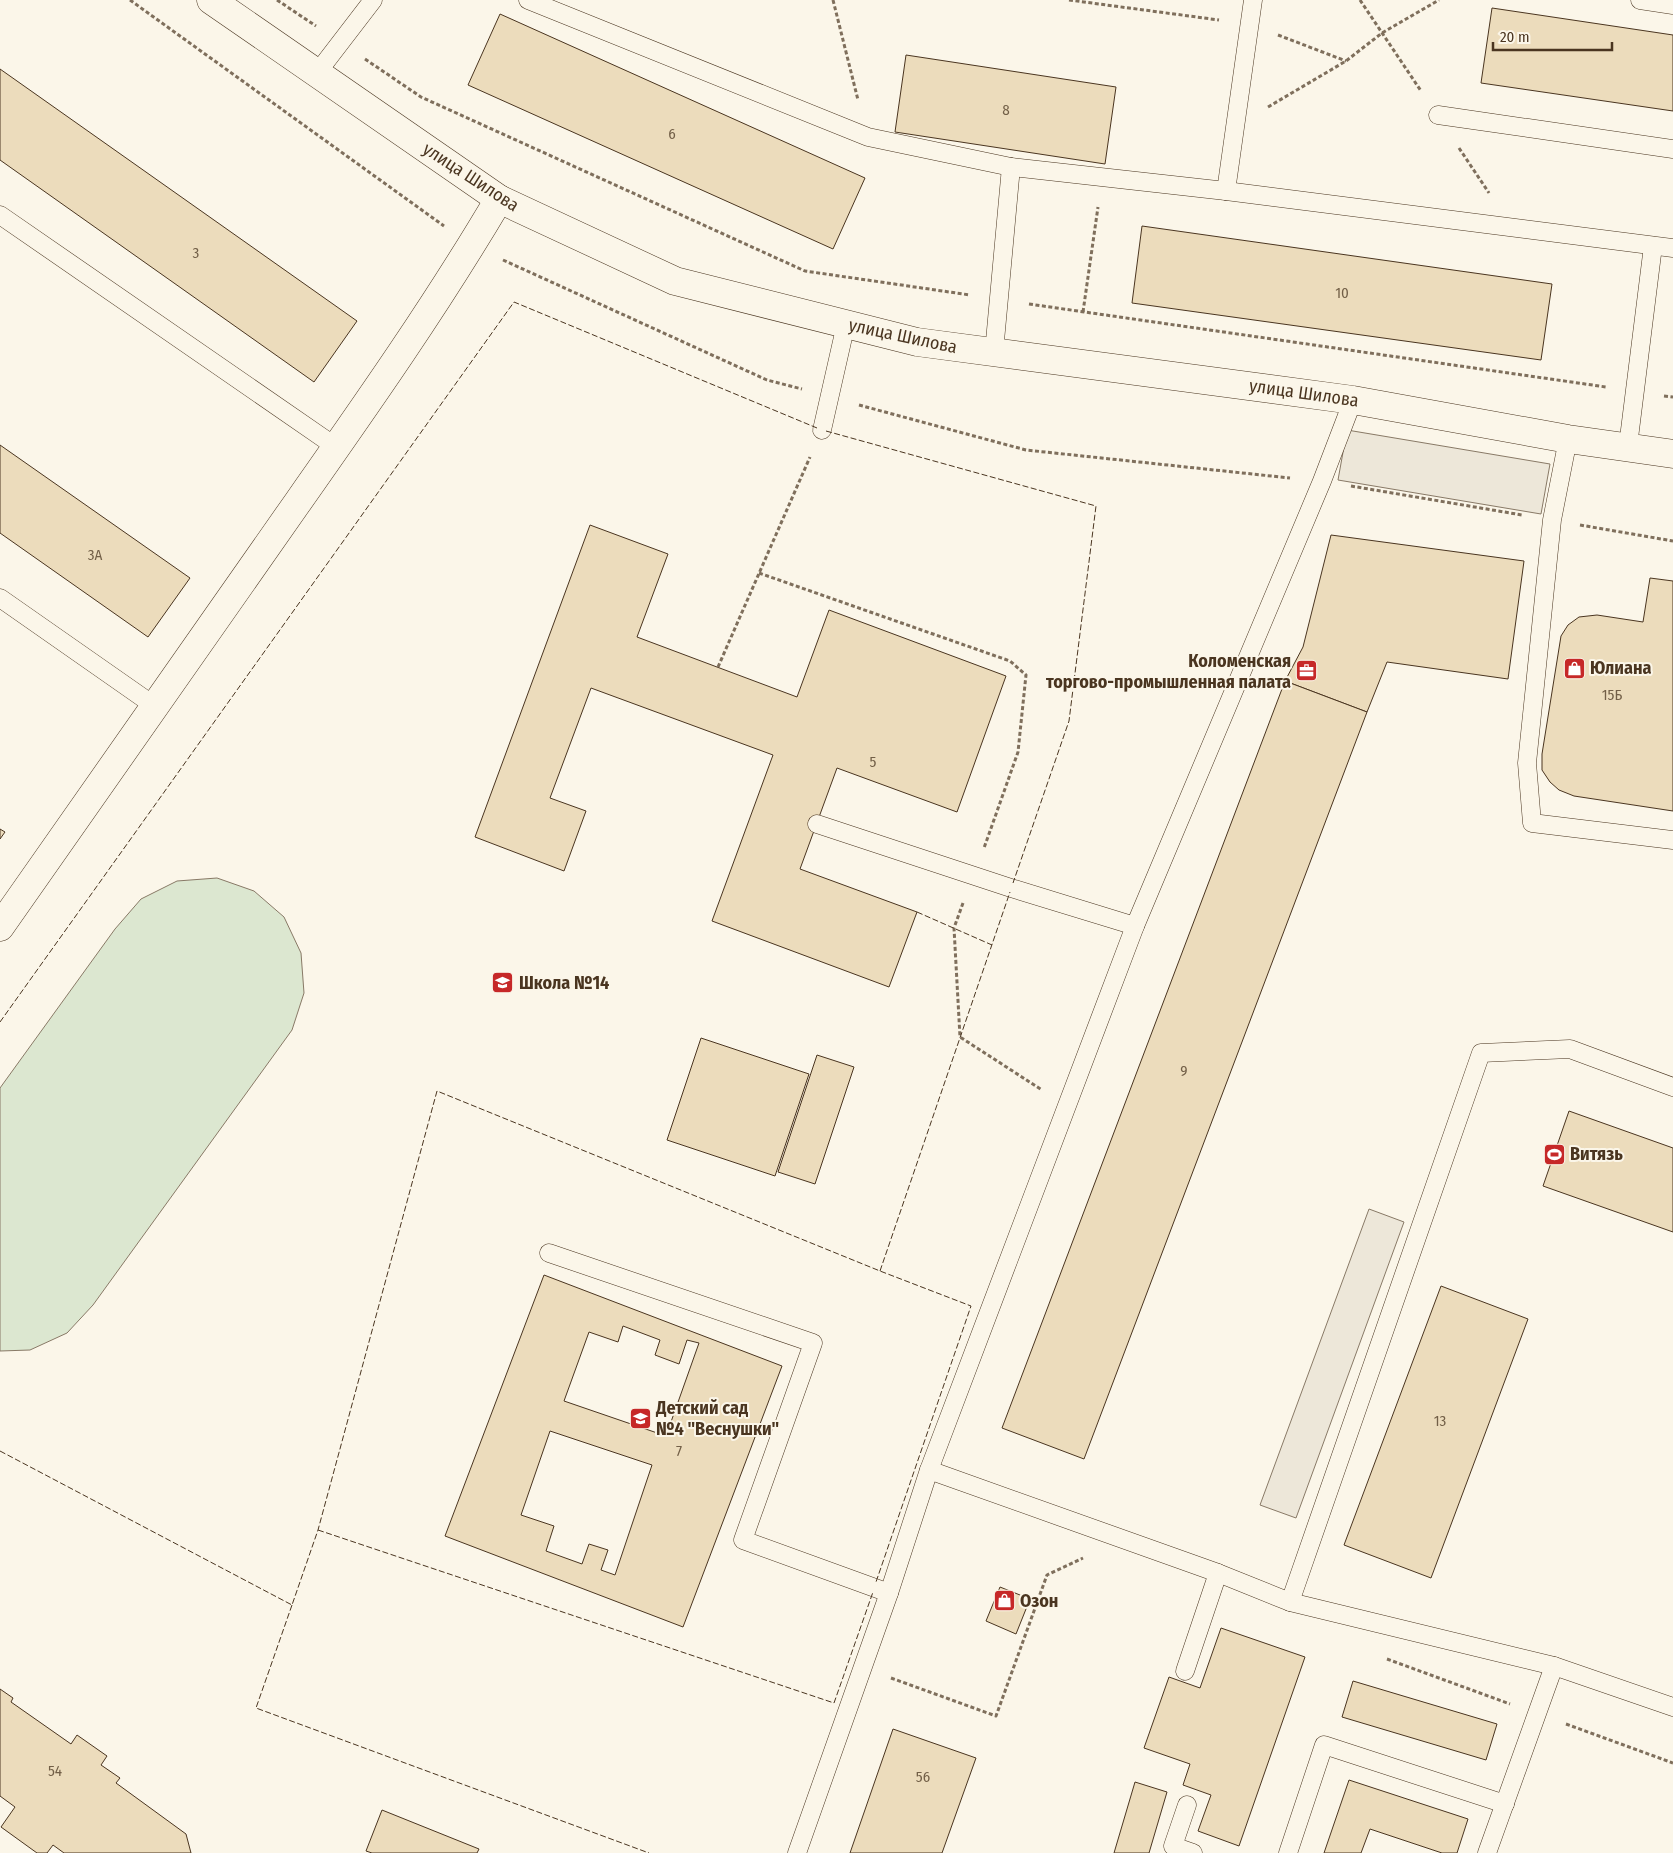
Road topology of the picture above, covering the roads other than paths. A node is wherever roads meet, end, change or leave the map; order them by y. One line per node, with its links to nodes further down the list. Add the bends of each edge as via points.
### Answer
1 (212, 0): 7 (street, улица Шилова)
2 (373, 0): 7 (lane)
3 (528, 0): 10 (lane, via 868,137)
4 (1253, 0): 11 (lane)
5 (1640, 0): 6 (lane)
6 (1673, 4)
7 (317, 73): 12 (street, улица Шилова)
8 (1438, 116): 9 (lane)
9 (1673, 149)
10 (1011, 167): 11 (lane); 17 (lane)
11 (1226, 191): 14 (lane)
12 (499, 199): 16 (street, улица Шилова, via 676,281); 22 (street, via 472,246)
13 (0, 215): 22 (lane)
14 (1653, 246): 15 (lane); 21 (lane)
15 (1673, 248)
16 (846, 324): 17 (street, улица Шилова, via 917,342); 19 (lane)
17 (994, 352): 18 (street, улица Шилова)
18 (1353, 400): 20 (street, улица Шилова); 28 (lane)
19 (822, 430)
20 (1568, 438): 21 (street, улица Шилова); 27 (lane, via 1552,520 1527,763 1532,824)
21 (1628, 446): 23 (street, улица Шилова)
22 (336, 447): 25 (street)
23 (1673, 454)
24 (0, 598): 25 (lane)
25 (156, 707): 29 (street)
26 (817, 824): 28 (lane)
27 (1673, 840)
28 (1135, 926): 32 (lane)
29 (0, 927)
30 (1673, 1087): 35 (lane, via 1570,1050 1481,1053)
31 (549, 1252): 34 (lane, via 813,1344 742,1540)
32 (929, 1470): 33 (lane); 34 (lane)
33 (1218, 1572): 35 (lane); 37 (lane)
34 (889, 1593): 41 (lane)
35 (1290, 1602): 36 (lane)
36 (1554, 1666): 38 (lane); 39 (lane)
37 (1185, 1671)
38 (1673, 1707)
39 (1505, 1804): 43 (lane, via 1324,1745); 44 (lane)
40 (1186, 1805): 42 (lane, via 1173,1846)
41 (797, 1853)
42 (1193, 1853)
43 (1288, 1853)
44 (1487, 1853)

